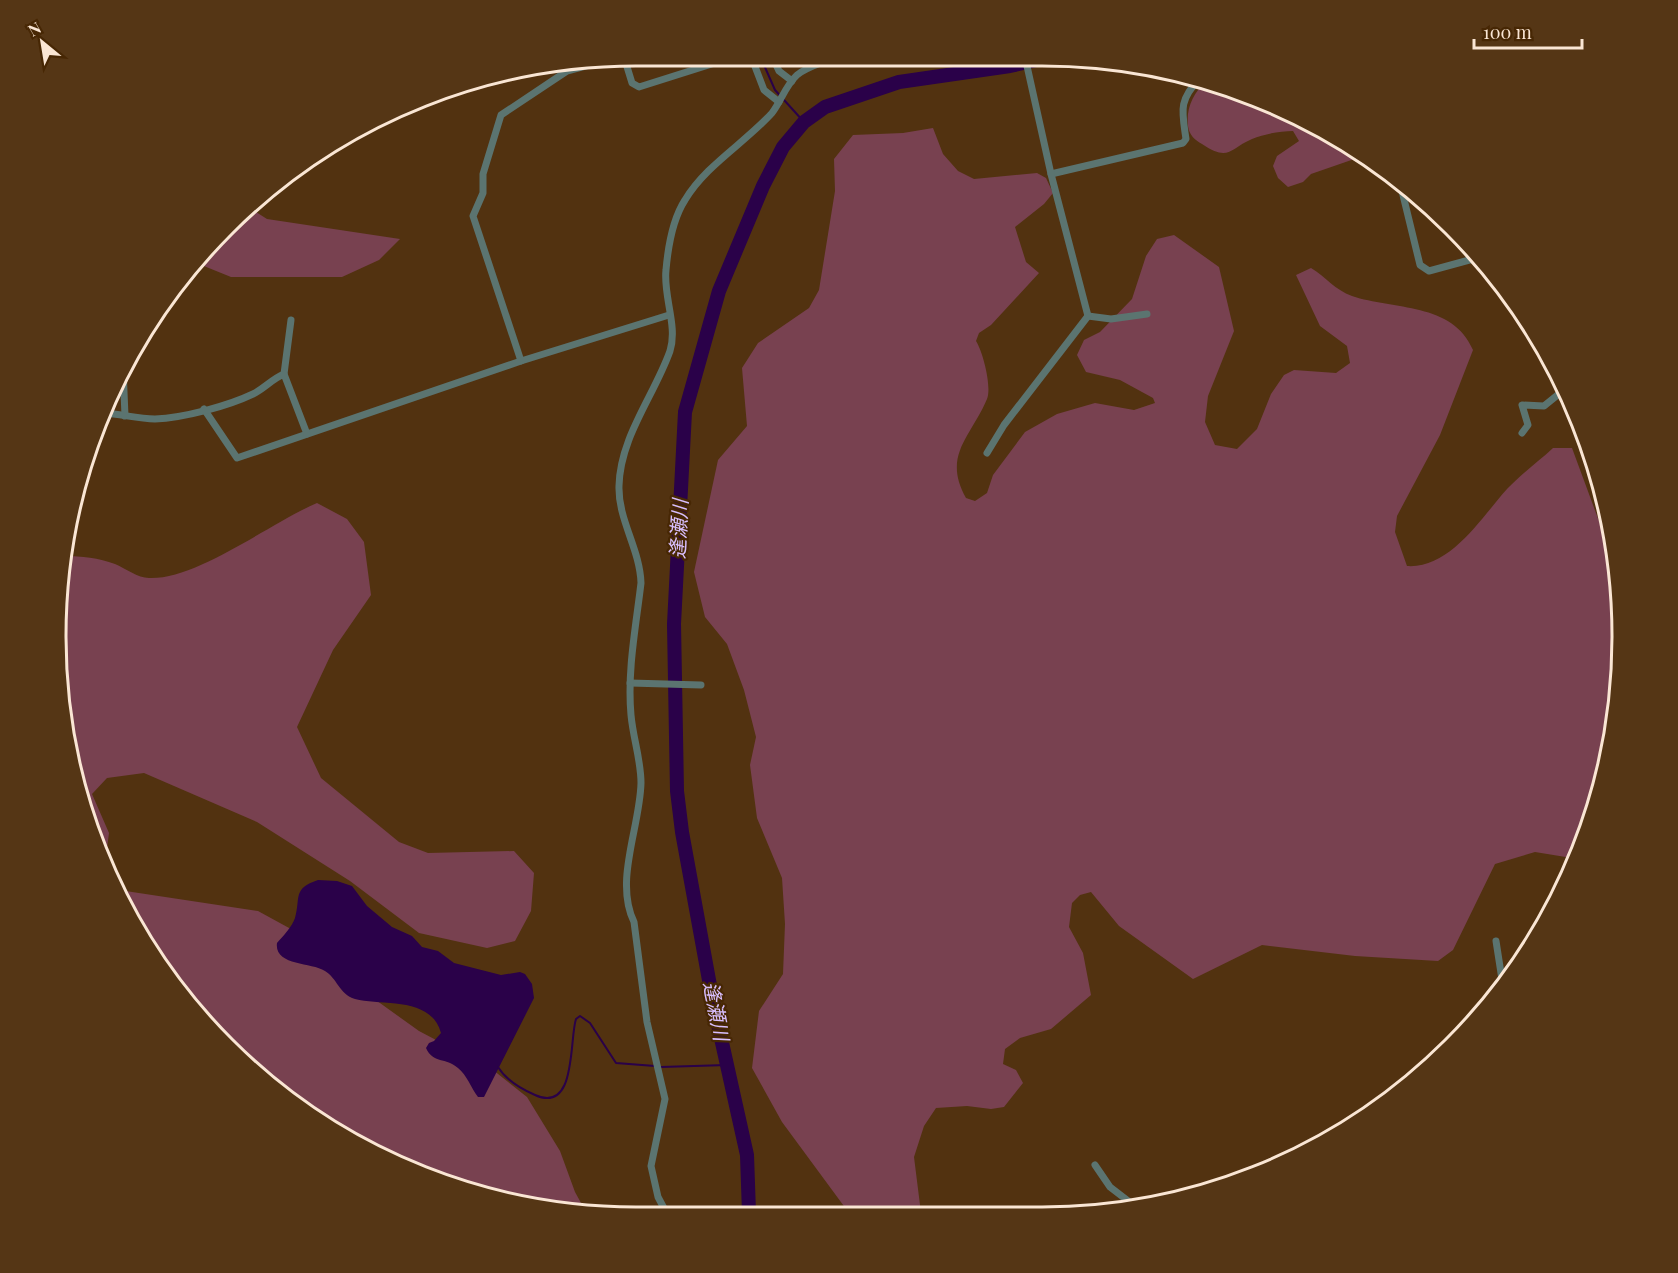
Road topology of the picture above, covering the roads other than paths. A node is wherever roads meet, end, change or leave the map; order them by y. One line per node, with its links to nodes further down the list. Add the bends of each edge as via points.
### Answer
1 (627, 66): 2 (street, via 632,83 639,87)
2 (705, 66)
3 (755, 66): 10 (street, via 764,90)
4 (776, 66): 8 (street)
5 (815, 66): 8 (street)
6 (1026, 66): 11 (street)
7 (570, 70): 18 (street, via 501,114 483,174 483,193 473,216)
8 (792, 81): 10 (street)
9 (1192, 86): 11 (street, via 1182,106 1186,139 1183,143)
10 (780, 100): 15 (street, via 682,205 666,270 664,288)
11 (1051, 174): 16 (street)
12 (1403, 196): 13 (street, via 1420,265 1429,271)
13 (1469, 259)
14 (1147, 314): 16 (street, via 1111,319)
15 (669, 315): 18 (street); 28 (street, via 671,348 628,443 620,474 621,511 641,573)
16 (1088, 316): 27 (street)
17 (291, 320): 19 (street)
18 (521, 361): 26 (street)
19 (284, 374): 22 (street, via 272,378 254,393); 26 (street)
20 (124, 387): 24 (street)
21 (1558, 395): 25 (street, via 1544,406 1522,405 1528,425)
22 (204, 409): 24 (street, via 156,419); 26 (street, via 237,458)
23 (111, 414): 24 (street)
24 (125, 416)
25 (1522, 433)
26 (307, 434)
27 (987, 453)
28 (630, 683): 29 (street); 34 (street, via 641,782 628,875 628,909 634,922 647,1022 665,1099 651,1166)
29 (701, 685)
30 (1496, 941): 31 (street)
31 (1501, 974)
32 (1095, 1165): 33 (street)
33 (1127, 1200)
34 (663, 1207)

